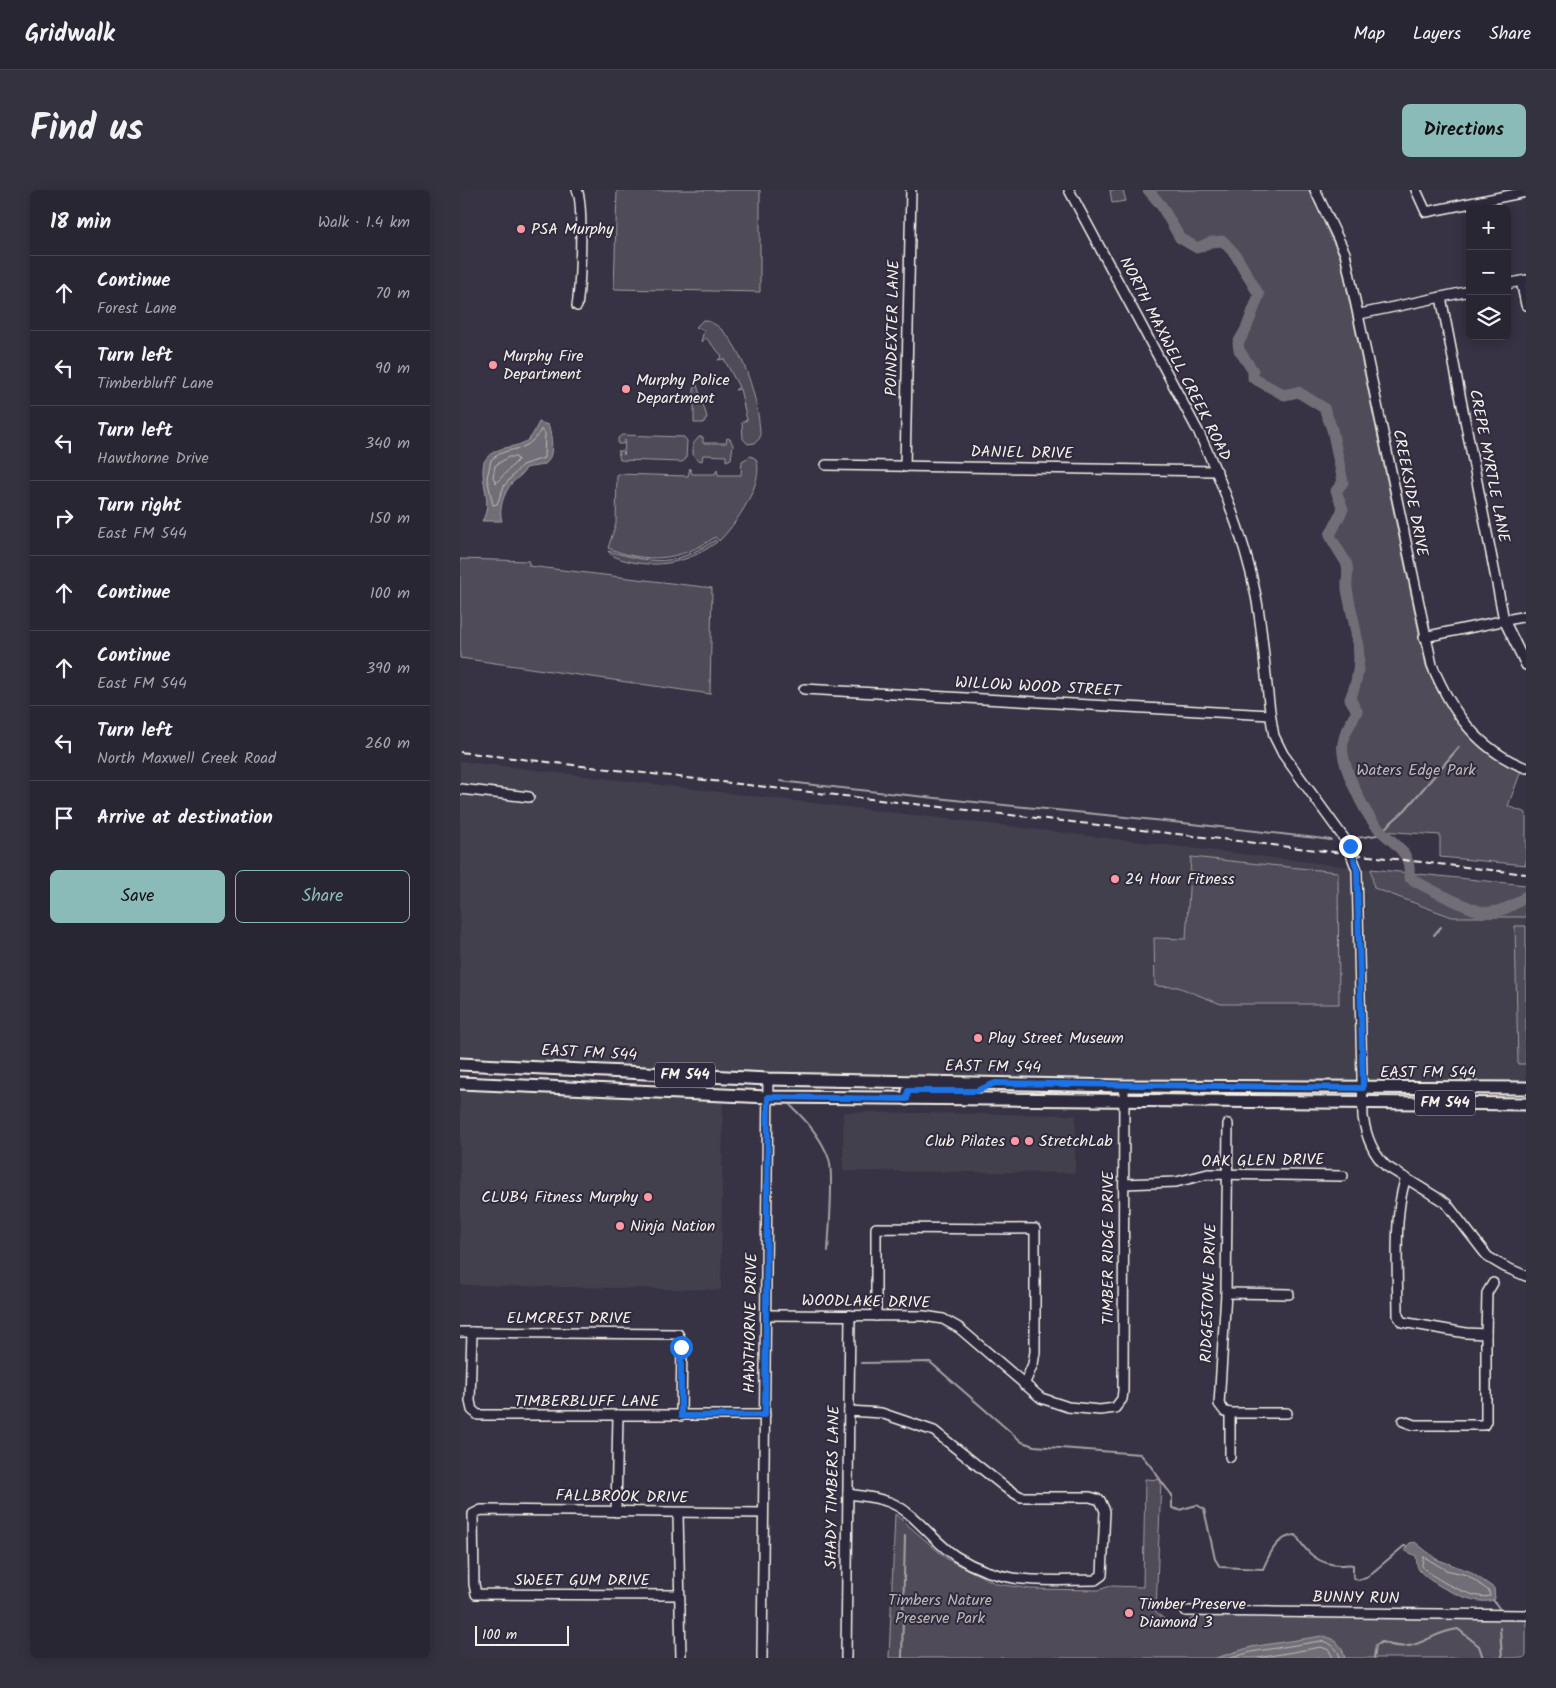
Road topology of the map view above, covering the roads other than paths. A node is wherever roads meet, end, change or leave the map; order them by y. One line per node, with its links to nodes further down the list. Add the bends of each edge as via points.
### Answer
1 (577, 190): 12 (street, via 580,197)
2 (911, 190): 15 (street, POINDEXTER LANE)
3 (1069, 190): 16 (street, NORTH MAXWELL CREEK ROAD)
4 (1315, 190): 13 (street, CREEKSIDE DRIVE, via 1345,253)
5 (1416, 190): 6 (street, via 1426,212)
6 (1522, 192)
7 (1524, 280): 8 (street); 11 (street)
8 (1511, 283)
9 (1466, 292): 10 (street)
10 (1441, 297): 13 (street); 18 (street, CREPE MYRTLE LANE)
11 (1526, 305)
12 (577, 306)
13 (1360, 314): 19 (street, CREEKSIDE DRIVE)
14 (826, 465): 15 (street, DANIEL DRIVE)
15 (905, 467): 16 (street, DANIEL DRIVE)
16 (1217, 471): 22 (street, NORTH MAXWELL CREEK ROAD, via 1256,595)
17 (1526, 616): 18 (street)
18 (1504, 620): 19 (street); 20 (street, CREPE MYRTLE LANE)
19 (1424, 637): 23 (street, CREEKSIDE DRIVE, via 1443,692 1458,716 1486,746)
20 (1526, 665)
21 (804, 689): 22 (street, WILLOW WOOD STREET)
22 (1270, 715): 33 (street, NORTH MAXWELL CREEK ROAD, via 1274,736 1283,754 1346,841 1355,861)
23 (1526, 768)
24 (460, 789): 25 (street)
25 (529, 797)
26 (460, 1064): 27 (main road, EAST FM 544 / FM 544)
27 (566, 1068): 28 (main road, EAST FM 544 / FM 544); 31 (main road)
28 (768, 1079): 30 (main road, EAST FM 544 / FM 544); 35 (street, HAWTHORNE DRIVE)
29 (460, 1083): 31 (main road, EAST FM 544 / FM 544)
30 (995, 1083): 32 (main road, EAST FM 544 / FM 544); 36 (main road, via 977,1091 908,1091)
31 (564, 1086): 35 (main road, EAST FM 544 / FM 544)
32 (1124, 1086): 33 (main road, EAST FM 544 / FM 544); 37 (street, TIMBER RIDGE DRIVE)
33 (1363, 1088): 34 (main road, EAST FM 544 / FM 544); 38 (street, NORTH MAXWELL CREEK ROAD)
34 (1526, 1088)
35 (768, 1097): 36 (main road, EAST FM 544 / FM 544); 49 (street, HAWTHORNE DRIVE)
36 (907, 1099): 37 (main road, EAST FM 544 / FM 544)
37 (1124, 1102): 38 (main road, EAST FM 544 / FM 544); 44 (street, TIMBER RIDGE DRIVE)
38 (1364, 1102): 39 (main road, EAST FM 544 / FM 544); 43 (street, NORTH MAXWELL CREEK ROAD, via 1365,1129 1374,1152 1386,1166)
39 (1526, 1104)
40 (1228, 1124): 41 (street, RIDGESTONE DRIVE)
41 (1228, 1174): 42 (street, OAK GLEN DRIVE); 44 (street, OAK GLEN DRIVE, via 1208,1174 1156,1185); 47 (street, RIDGESTONE DRIVE)
42 (1343, 1176)
43 (1406, 1178): 45 (street, NORTH MAXWELL CREEK ROAD, via 1446,1203 1488,1257); 54 (street, via 1400,1197 1398,1316 1402,1322)
44 (1124, 1184): 56 (street, TIMBER RIDGE DRIVE, via 1123,1391 1122,1399)
45 (1526, 1276)
46 (1493, 1283): 54 (street, via 1487,1293)
47 (1226, 1293): 48 (street); 58 (street, RIDGESTONE DRIVE, via 1218,1395 1221,1408)
48 (1288, 1294)
49 (766, 1315): 50 (street, WOODLAKE DRIVE); 61 (street, HAWTHORNE DRIVE)
50 (850, 1316): 51 (street, WOODLAKE DRIVE); 57 (street, SHADY TIMBERS LANE)
51 (876, 1316): 55 (street, WOODLAKE DRIVE, via 943,1319 978,1343); 55 (street, via 876,1228 1035,1229 1035,1352)
52 (460, 1332): 53 (street, ELMCREST DRIVE)
53 (472, 1332): 60 (street, TIMBERBLUFF LANE, via 472,1410 483,1416); 62 (street, ELMCREST DRIVE, via 678,1334 682,1342)
54 (1486, 1334): 63 (street, via 1484,1425 1414,1425)
55 (1024, 1385): 56 (street, WOODLAKE DRIVE, via 1041,1398 1068,1407)
56 (1115, 1408)
57 (849, 1411): 65 (street, SHADY TIMBERS LANE); 65 (street, via 881,1413 934,1431 1021,1497 1090,1497 1100,1500 1105,1511 1103,1570 1100,1578 1094,1580 1031,1582 1000,1575 956,1556 890,1502)
58 (1230, 1413): 59 (street); 64 (street)
59 (1287, 1413)
60 (618, 1415): 62 (street, TIMBERBLUFF LANE); 66 (street)
61 (765, 1415): 62 (street, TIMBERBLUFF LANE); 68 (street, HAWTHORNE DRIVE)
62 (681, 1416)
63 (1403, 1420)
64 (1230, 1457)
65 (848, 1494): 75 (street, SHADY TIMBERS LANE)
66 (616, 1512): 67 (street, FALLBROOK DRIVE); 69 (street, FALLBROOK DRIVE, via 481,1510 473,1514 474,1584 476,1594)
67 (678, 1513): 68 (street, FALLBROOK DRIVE); 70 (street)
68 (763, 1513): 74 (street, HAWTHORNE DRIVE)
69 (486, 1595): 70 (street, SWEET GUM DRIVE)
70 (678, 1595): 73 (street)
71 (1186, 1611): 72 (street, BUNNY RUN)
72 (1526, 1615)
73 (681, 1658)
74 (762, 1658)
75 (846, 1658)

